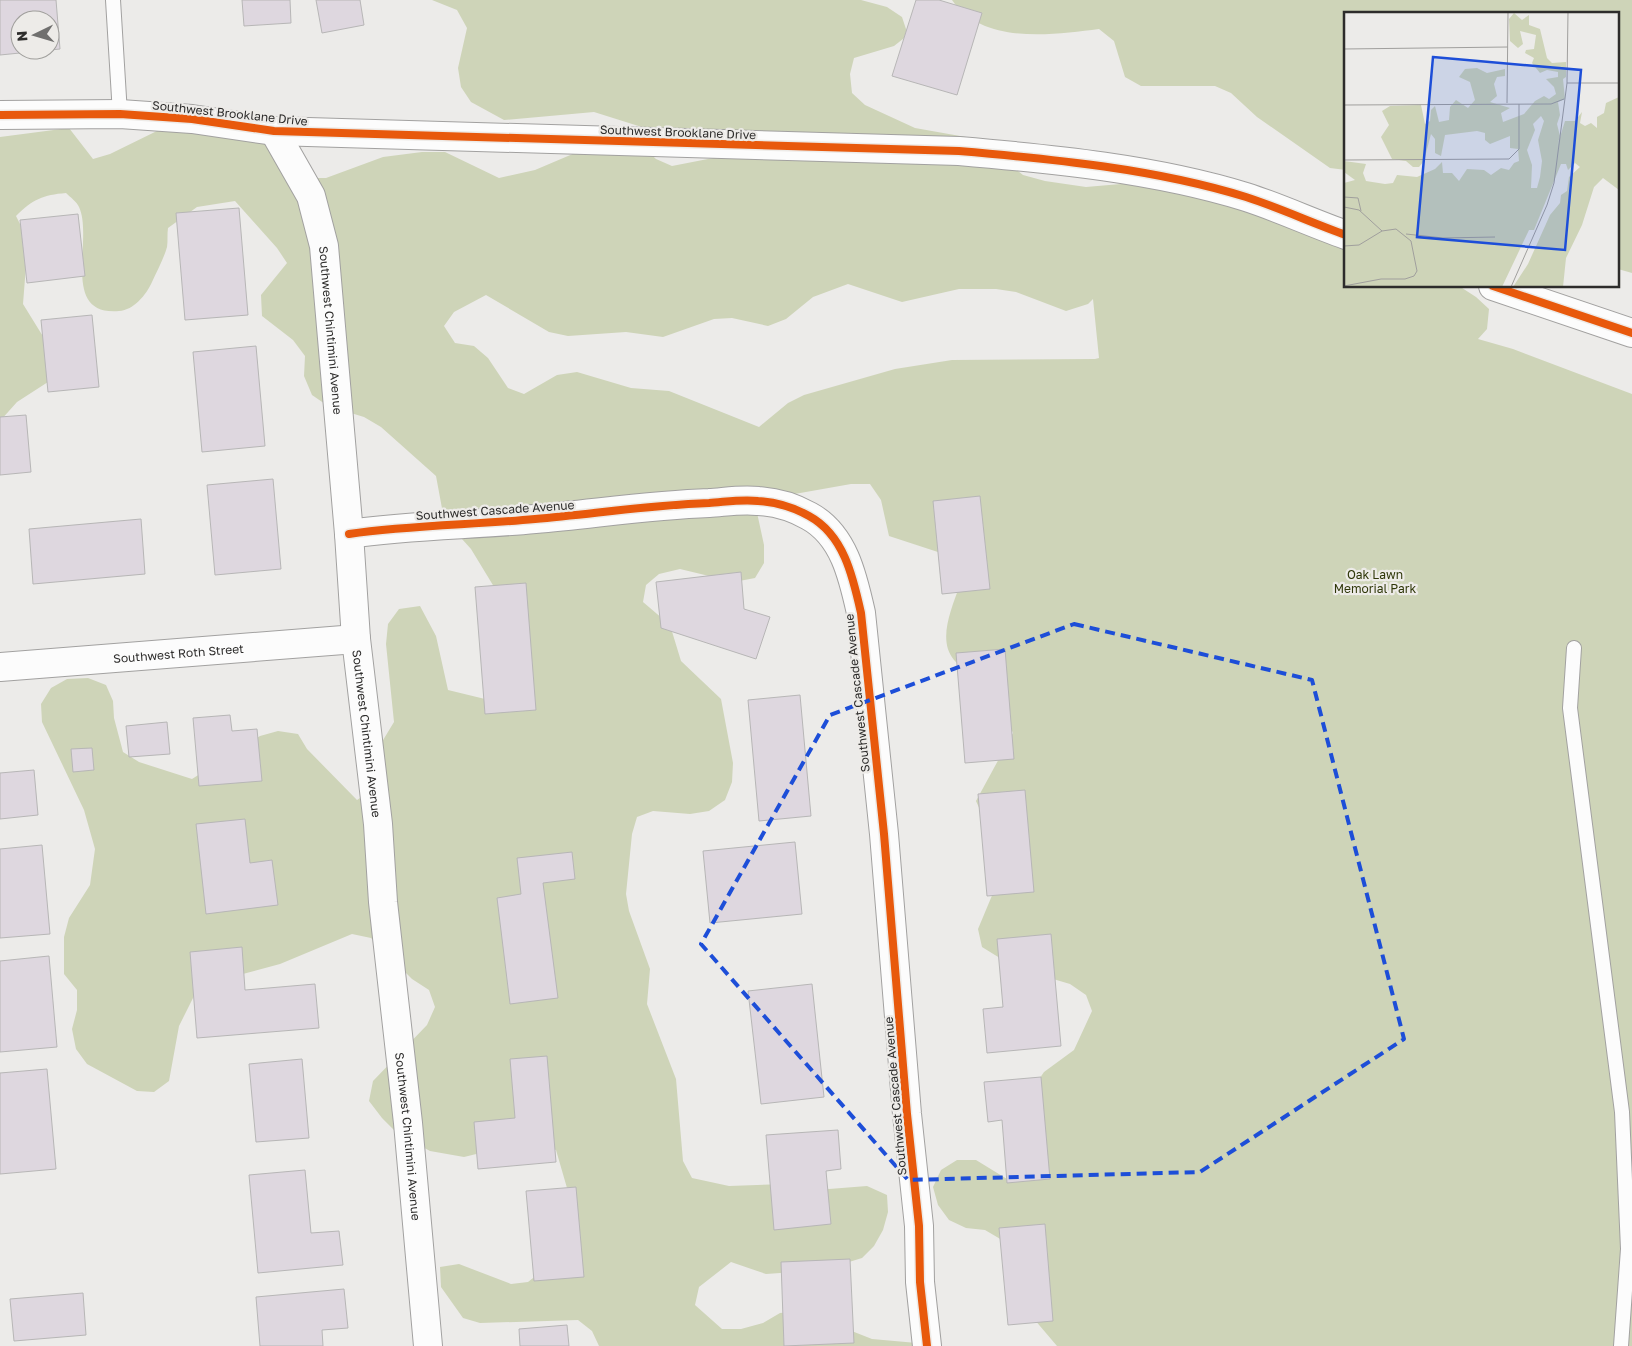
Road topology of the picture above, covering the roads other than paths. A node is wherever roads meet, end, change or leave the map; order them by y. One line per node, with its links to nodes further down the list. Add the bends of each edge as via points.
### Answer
1 (113, 0): 2 (lane)
2 (120, 114): 3 (street, Southwest Brooklane Drive); 4 (street, Southwest Brooklane Drive, via 192,119)
3 (0, 115)
4 (274, 131): 5 (street, Southwest Brooklane Drive, via 959,151 1037,158 1160,176 1236,195); 8 (street, Southwest Chintimini Avenue, via 311,196 324,246)
5 (1344, 234)
6 (1499, 288): 7 (street)
7 (1632, 333)
8 (350, 534): 9 (street, Southwest Chintimini Avenue); 13 (street, Southwest Cascade Avenue, via 390,528 533,520 692,503 757,500 791,507 828,531 854,578 860,613 884,834)
9 (356, 638): 11 (street, Southwest Roth Street); 12 (street, Southwest Chintimini Avenue, via 378,824)
10 (1574, 648): 14 (lane, via 1570,708 1622,1112 1628,1250)
11 (0, 667)
12 (428, 1346)
13 (927, 1346)
14 (1620, 1346)

